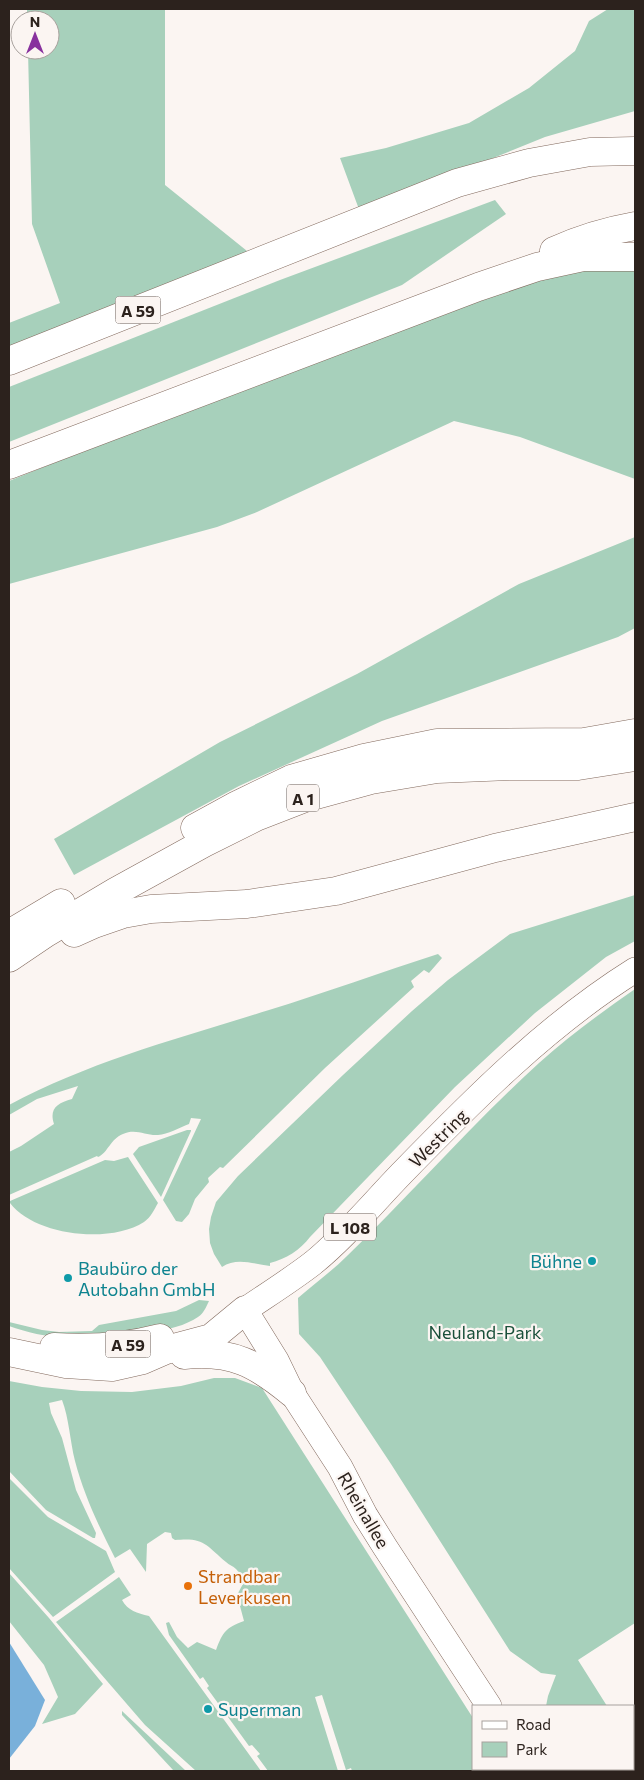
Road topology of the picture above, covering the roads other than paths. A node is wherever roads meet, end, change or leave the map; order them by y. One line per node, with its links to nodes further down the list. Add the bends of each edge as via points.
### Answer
1 (635, 151): 5 (highway, A 59, via 590,152 529,163 457,184)
2 (635, 226): 4 (highway, via 571,244)
3 (635, 257): 4 (highway, via 583,257 537,267)
4 (478, 287): 6 (highway)
5 (9, 361)
6 (9, 465)
7 (633, 738): 9 (highway, A 1, via 584,742 436,743 364,758 290,779 173,839); 10 (highway, A 1, via 578,766 437,769 371,780 305,798 256,817 204,843 115,892)
8 (635, 817): 11 (highway, via 495,848 336,892 247,904 151,909 123,914)
9 (9, 934)
10 (9, 958)
11 (9, 963)
12 (635, 970): 13 (main road, Westring / L 108, via 580,1009 519,1059 333,1245 301,1272)
13 (244, 1310): 14 (highway, A 59, via 177,1334 113,1346 54,1347); 16 (highway, via 212,1338 166,1350); 17 (main road, Rheinallee, via 276,1360)
14 (9, 1337)
15 (9, 1352): 16 (highway, A 59, via 91,1366 112,1367)
16 (143, 1360): 17 (highway, via 202,1353 230,1357 270,1374)
17 (292, 1393): 18 (main road, Rheinallee, via 385,1547)
18 (488, 1705)

